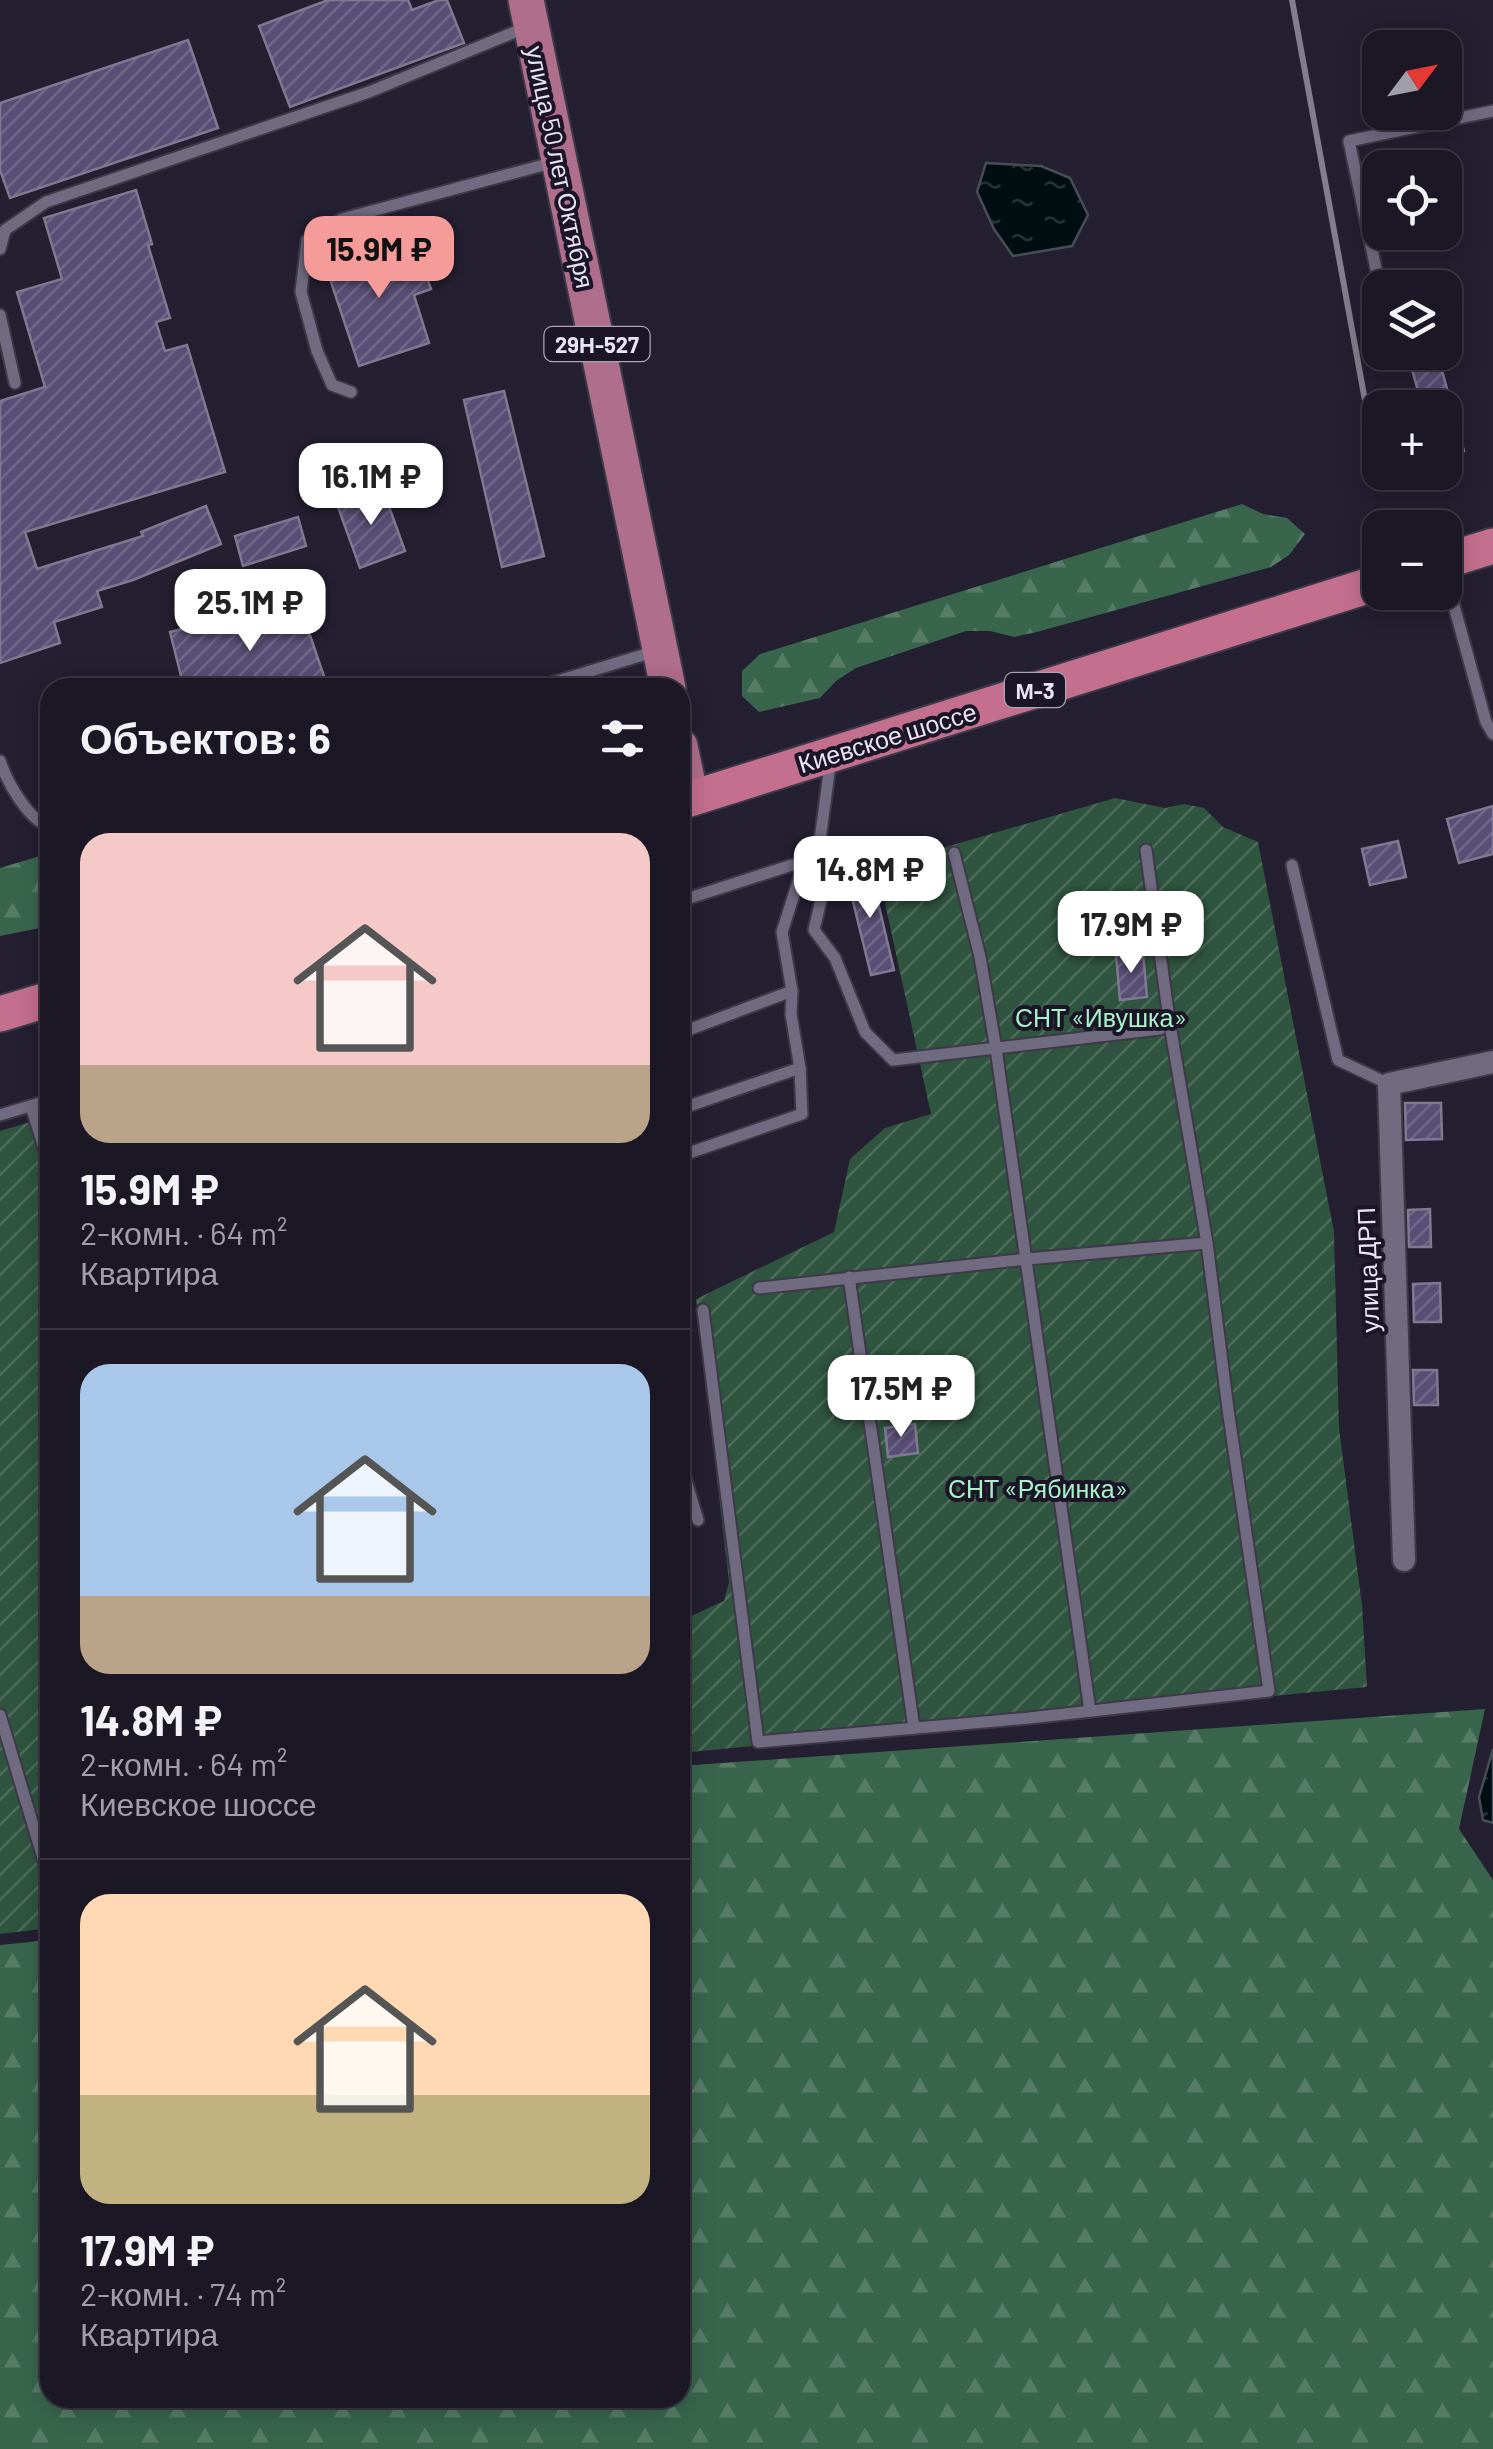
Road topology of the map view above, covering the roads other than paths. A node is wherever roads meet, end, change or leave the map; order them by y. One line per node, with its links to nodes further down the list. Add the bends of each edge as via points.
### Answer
1 (529, 13): 3 (main road, улица 50 лет Октября / 29Н-527); 4 (lane, via 369,92 46,202 5,230)
2 (1493, 111): 5 (lane, via 1348,141)
3 (559, 161): 8 (lane, via 342,218 307,240 301,292 313,336 332,385); 13 (main road, улица 50 лет Октября / 29Н-527)
4 (0, 249)
5 (1376, 270)
6 (0, 315): 7 (lane)
7 (15, 383)
8 (351, 392)
9 (1493, 546): 10 (highway)
10 (1462, 556)
11 (1362, 588): 17 (highway, Киевское шоссе / М-3)
12 (1455, 610): 16 (lane)
13 (660, 650): 14 (lane); 15 (main road, улица 50 лет Октября / 29Н-527)
14 (568, 678)
15 (666, 678)
16 (1493, 734)
17 (832, 754): 19 (highway, Киевское шоссе / М-3); 21 (lane)
18 (0, 761): 20 (lane, via 6,781)
19 (690, 798)
20 (40, 824)
21 (820, 840): 25 (lane); 32 (lane, via 823,890 814,930 835,958 865,1032 892,1060)
22 (1146, 850): 30 (lane)
23 (954, 853): 32 (lane)
24 (1292, 865): 35 (lane, via 1338,1060)
25 (803, 866): 26 (lane); 27 (lane, via 782,932)
26 (690, 898)
27 (792, 992): 31 (lane); 34 (lane)
28 (40, 1002): 29 (highway)
29 (0, 1014)
30 (1169, 1019): 32 (lane, via 1160,1029); 42 (lane)
31 (690, 1029)
32 (996, 1050): 43 (lane)
33 (1493, 1062): 35 (street)
34 (800, 1068): 38 (lane); 41 (lane, via 802,1114)
35 (1388, 1084): 49 (street, улица ДРП)
36 (40, 1103): 37 (lane)
37 (30, 1106): 39 (lane); 40 (lane)
38 (690, 1106)
39 (0, 1115)
40 (40, 1137)
41 (690, 1153)
42 (1207, 1244): 43 (lane); 50 (lane, via 1269,1690)
43 (1027, 1259): 44 (lane); 50 (lane)
44 (849, 1277): 45 (lane); 52 (lane)
45 (759, 1288)
46 (703, 1310): 52 (lane, via 758,1742)
47 (690, 1494): 48 (lane)
48 (698, 1520)
49 (1404, 1560)
50 (1090, 1711): 52 (lane)
51 (0, 1716): 53 (lane)
52 (914, 1728)
53 (40, 1848)

